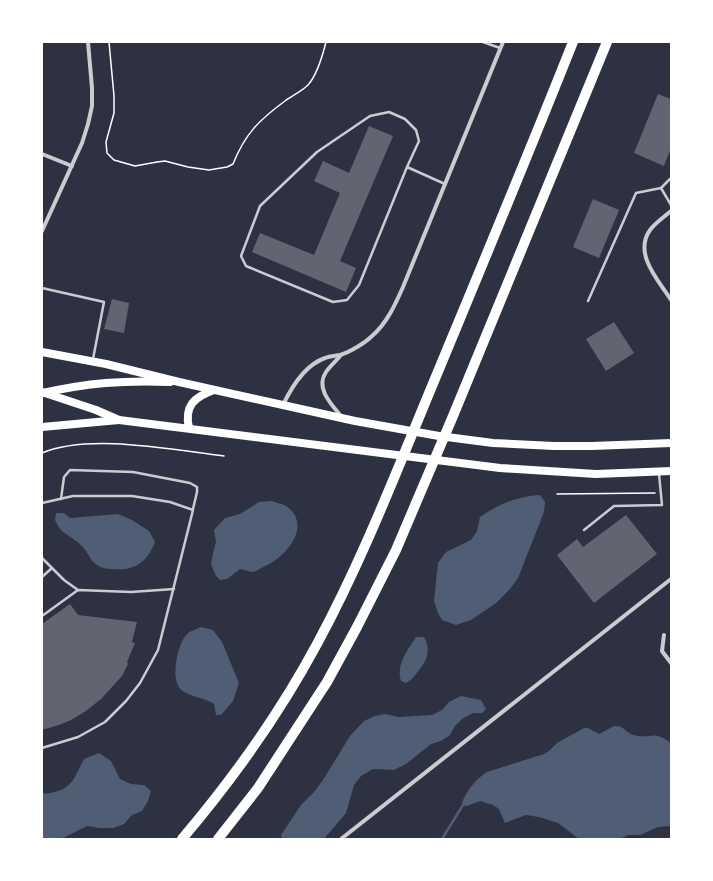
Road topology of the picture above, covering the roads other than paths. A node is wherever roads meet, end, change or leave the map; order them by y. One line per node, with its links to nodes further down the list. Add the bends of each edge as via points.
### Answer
1 (88, 42): 8 (street, via 92,106 87,130)
2 (483, 42): 6 (lane)
3 (503, 42): 6 (street)
4 (573, 42): 47 (highway, via 349,581 295,684 239,767)
5 (607, 42): 48 (highway, via 396,550 327,682 258,788)
6 (500, 48): 11 (street)
7 (42, 154): 8 (street)
8 (72, 166): 15 (street)
9 (407, 167): 9 (lane, via 359,285 347,300 333,302 246,266 241,256 260,206 318,152 370,116 389,112 405,119 416,130 419,141); 11 (lane)
10 (671, 178): 12 (lane)
11 (445, 184): 20 (street, via 387,319 372,336)
12 (661, 188): 13 (lane); 18 (lane, via 636,193)
13 (671, 205)
14 (671, 211): 17 (street, via 649,231 644,256)
15 (42, 231)
16 (42, 288): 21 (lane, via 104,302)
17 (671, 300)
18 (588, 301)
19 (42, 352): 21 (main road)
20 (341, 355): 25 (street, via 326,357 307,369 295,383); 26 (street, via 325,373 322,386 324,394)
21 (93, 362): 22 (main road)
22 (179, 382): 23 (main road); 24 (main road, via 126,381 77,386)
23 (214, 390): 25 (main road); 29 (main road, via 198,398 188,409)
24 (43, 393): 27 (main road)
25 (283, 405): 26 (main road)
26 (342, 418): 30 (main road, via 493,443 554,446)
27 (119, 420): 28 (main road); 29 (main road)
28 (42, 427)
29 (189, 428): 32 (main road, via 500,468 574,473)
30 (671, 443)
31 (671, 471): 32 (main road)
32 (659, 472): 36 (lane, via 662,505 614,506)
33 (61, 499): 34 (lane); 35 (lane, via 73,496 132,496 170,502); 35 (lane, via 64,477 70,470 133,472 190,483 197,487)
34 (42, 503)
35 (193, 510): 41 (lane)
36 (584, 530)
37 (42, 558): 38 (lane)
38 (52, 568): 39 (lane); 42 (lane)
39 (42, 578)
40 (671, 579): 49 (street)
41 (174, 589): 42 (lane, via 131,592); 46 (lane, via 158,650 140,683 126,701 105,722 78,737)
42 (78, 590): 43 (lane)
43 (42, 616)
44 (664, 635): 45 (street, via 662,651)
45 (671, 663)
46 (42, 748)
47 (182, 839)
48 (218, 839)
49 (341, 839)

